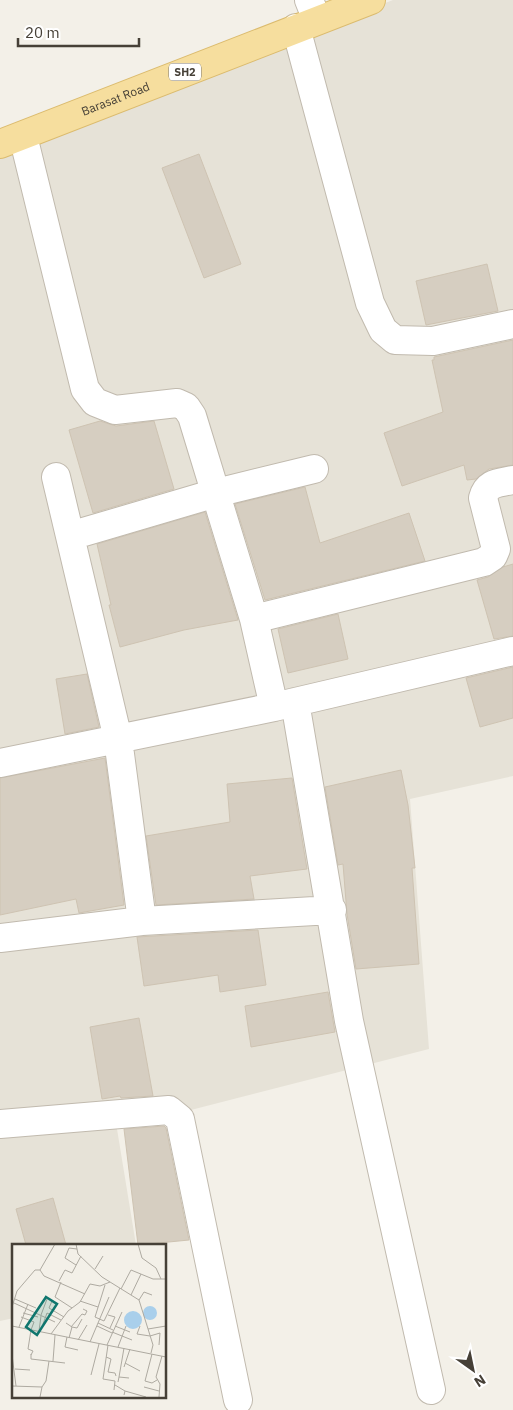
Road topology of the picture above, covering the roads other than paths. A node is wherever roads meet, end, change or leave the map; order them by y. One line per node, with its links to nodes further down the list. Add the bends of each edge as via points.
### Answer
1 (371, 0): 2 (main road, Barasat Road / SH2)
2 (307, 16): 3 (main road, Barasat Road / SH2); 4 (street, via 370,303 382,330 394,340 433,341)
3 (11, 140): 8 (street, via 85,389 95,402 114,410 178,403 186,407 192,416)
4 (513, 324)
5 (314, 469): 8 (street)
6 (56, 477): 9 (street)
7 (513, 480): 10 (street, via 489,486 484,491 496,548 493,556 484,562)
8 (216, 493): 9 (street); 10 (street)
9 (70, 536): 13 (street)
10 (254, 619): 12 (street)
11 (513, 651): 12 (street)
12 (284, 705): 13 (street); 15 (street)
13 (118, 739): 14 (street); 16 (street)
14 (0, 763)
15 (332, 910): 16 (street); 19 (street, via 349,1020)
16 (142, 921): 17 (street)
17 (0, 938)
18 (0, 1124): 20 (street, via 169,1110 180,1119)
19 (430, 1390)
20 (238, 1400)

